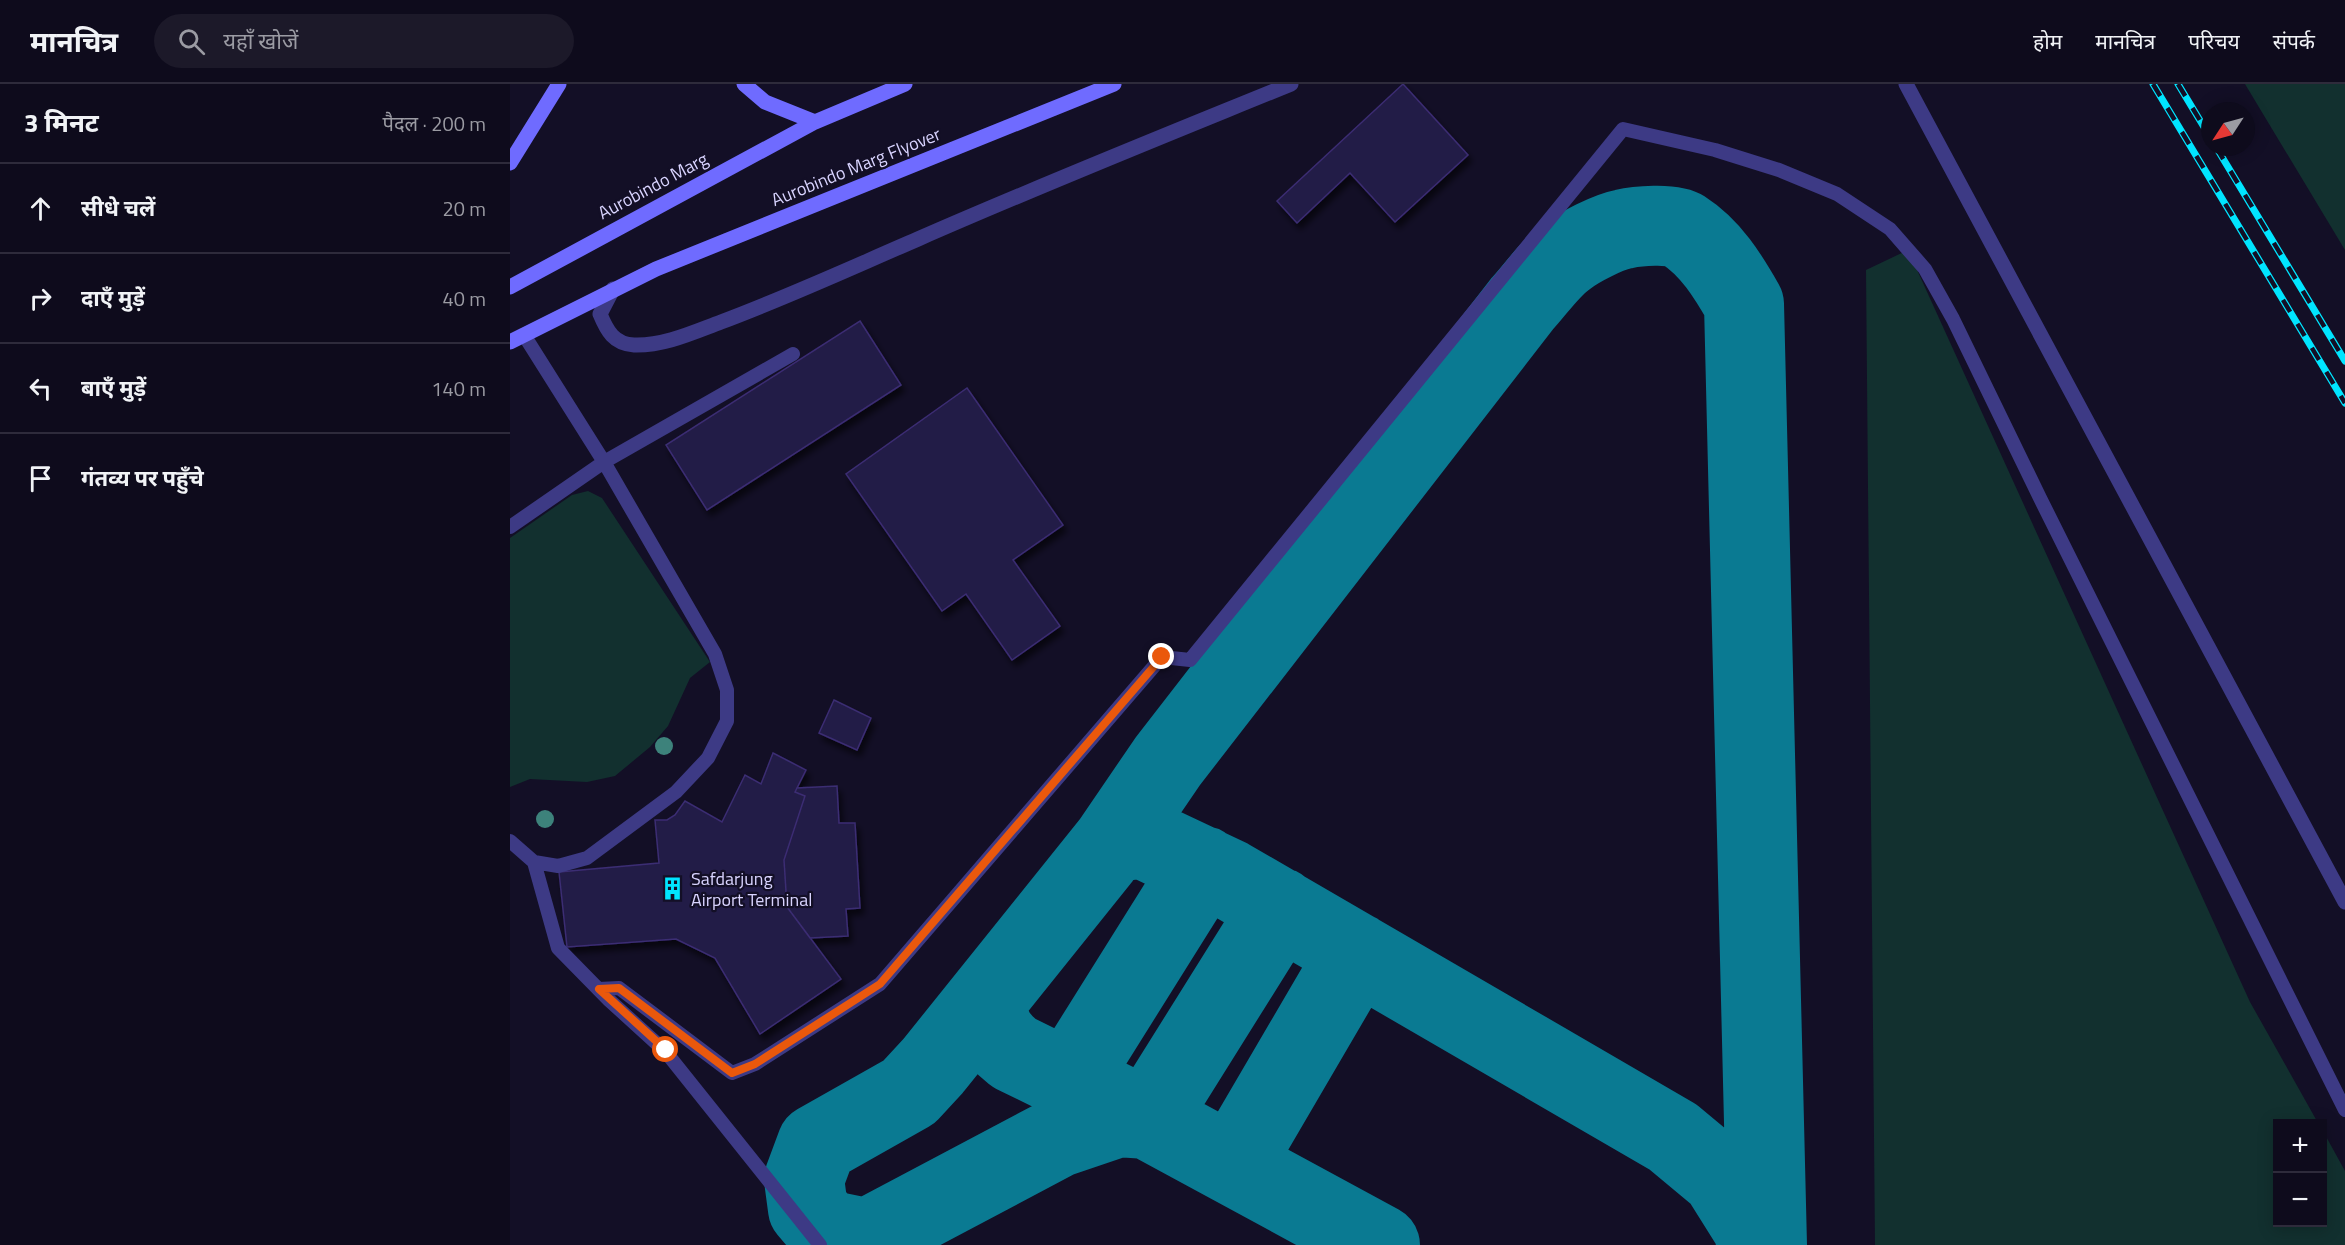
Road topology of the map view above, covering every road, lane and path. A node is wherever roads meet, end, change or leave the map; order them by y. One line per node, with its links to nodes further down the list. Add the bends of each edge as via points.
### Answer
1 (559, 84): 8 (main road)
2 (744, 84): 7 (main road, via 765,102)
3 (905, 84): 7 (main road)
4 (1114, 84): 10 (main road, Aurobindo Marg Flyover)
5 (1291, 84): 10 (street, via 681,337 633,345 617,340 608,333 600,314)
6 (1906, 84): 18 (street)
7 (815, 122): 9 (main road, Aurobindo Marg)
8 (510, 163)
9 (510, 287)
10 (613, 289): 11 (main road)
11 (524, 335): 12 (main road); 14 (lane)
12 (510, 342)
13 (793, 354): 14 (lane)
14 (604, 462): 15 (lane); 17 (lane, via 714,654 727,690 727,721 708,758 676,792 587,858 558,866)
15 (510, 527)
16 (510, 841): 17 (lane)
17 (534, 862): 19 (lane, via 558,948)
18 (2345, 902)
19 (599, 989): 20 (lane, via 619,988 732,1073 755,1064 880,984 1162,657 1190,660 1623,129 1715,150 1837,194 1890,229 1924,269 1953,319); 21 (lane, via 666,1050)
20 (2345, 1110)
21 (820, 1245)

